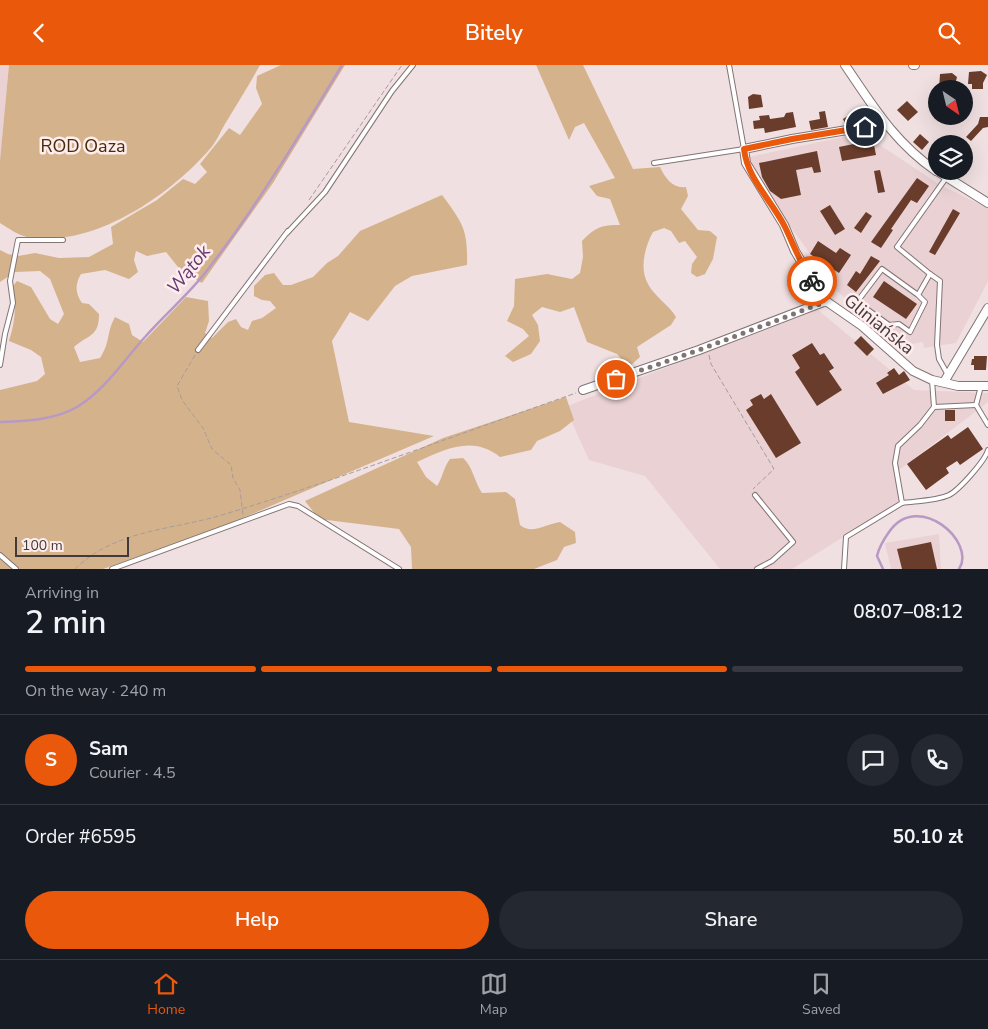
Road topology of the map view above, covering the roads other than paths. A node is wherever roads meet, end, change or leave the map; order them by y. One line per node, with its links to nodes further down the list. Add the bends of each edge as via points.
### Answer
1 (413, 65): 16 (lane, via 325,191 299,217)
2 (729, 65): 5 (lane)
3 (846, 65): 4 (street)
4 (884, 123): 5 (street); 7 (street)
5 (744, 149): 6 (lane); 14 (street, via 746,163)
6 (654, 163)
7 (928, 165)
8 (945, 180): 12 (lane, via 897,247)
9 (949, 180): 10 (street)
10 (988, 203)
11 (63, 240): 17 (lane, via 18,240 10,281 14,303)
12 (930, 274): 13 (lane); 18 (lane, via 940,281 937,345)
13 (918, 295): 13 (lane, via 882,269 857,302 888,325 899,324 910,332 925,302)
14 (825, 302): 19 (street, Gliniańska, via 862,327 913,371); 21 (street, Gliniańska)
15 (988, 308): 18 (street)
16 (198, 350)
17 (0, 365)
18 (946, 379): 19 (street, Gliniańska); 20 (street, Gliniańska, via 958,386)
19 (932, 380): 23 (lane)
20 (985, 386): 22 (lane)
21 (583, 390)
22 (976, 405): 23 (lane); 24 (lane)
23 (934, 407): 27 (lane, via 898,446 895,463)
24 (988, 425)
25 (988, 451): 27 (lane, via 971,474 949,495)
26 (755, 495): 32 (lane, via 793,542)
27 (902, 503): 33 (lane, via 846,537)
28 (0, 555): 29 (lane)
29 (16, 569)
30 (112, 569): 31 (lane, via 289,504 298,506)
31 (399, 569)
32 (758, 569)
33 (844, 569)

